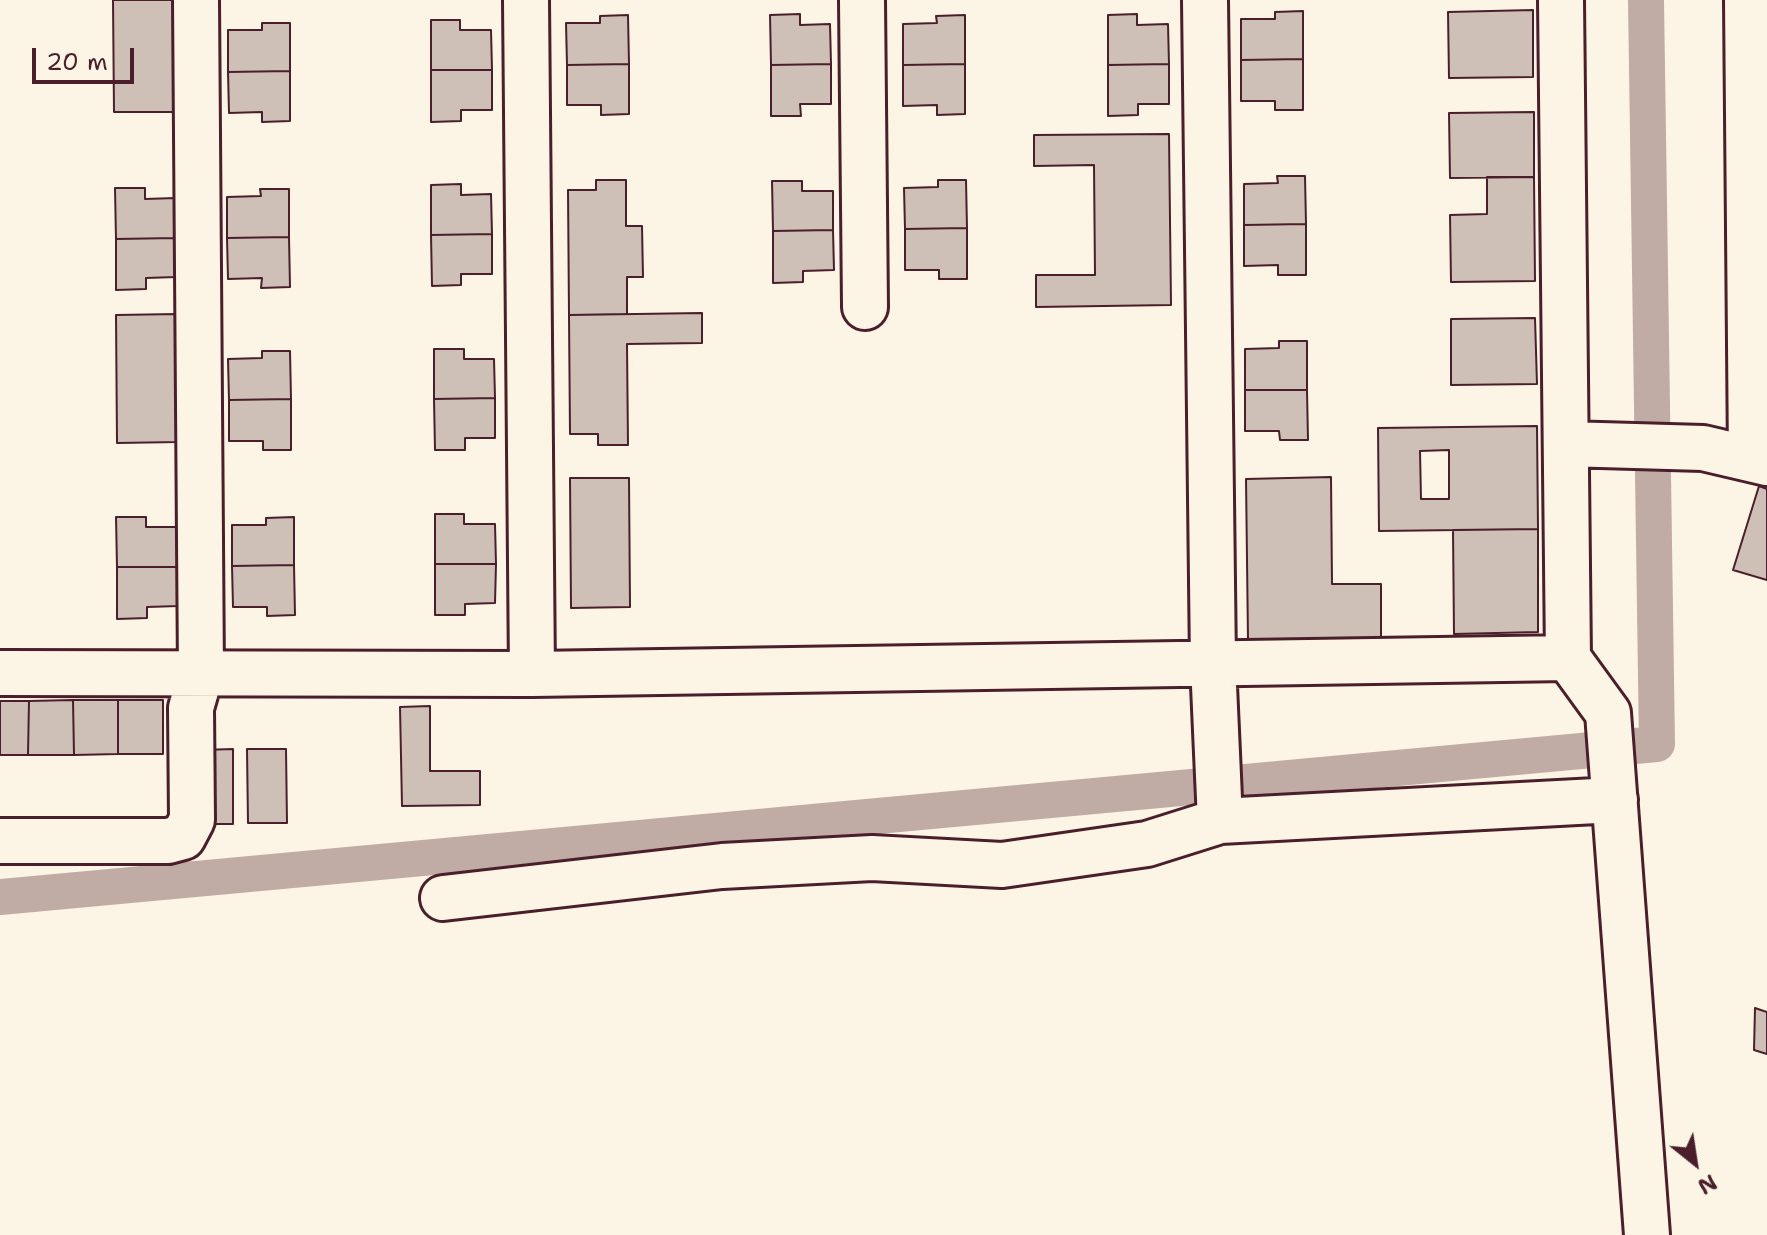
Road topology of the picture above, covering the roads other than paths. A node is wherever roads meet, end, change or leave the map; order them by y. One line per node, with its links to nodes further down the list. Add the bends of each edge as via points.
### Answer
1 (196, 0): 13 (street)
2 (526, 0): 14 (street)
3 (862, 0): 7 (street)
4 (1205, 0): 11 (street)
5 (1561, 0): 8 (street)
6 (1747, 0): 9 (street)
7 (865, 307)
8 (1566, 444): 9 (street, via 1703,448); 10 (street)
9 (1759, 461)
10 (1568, 658): 11 (street); 15 (street, via 1608,713)
11 (1213, 663): 14 (street); 16 (street)
12 (0, 673): 13 (street)
13 (201, 673): 14 (street); 17 (street, via 191,708 192,820 183,837)
14 (532, 674)
15 (1615, 800): 16 (street); 19 (street)
16 (1220, 821): 18 (street, via 1147,844 1002,865 872,858 722,866)
17 (0, 841)
18 (443, 898)
19 (1647, 1235)

